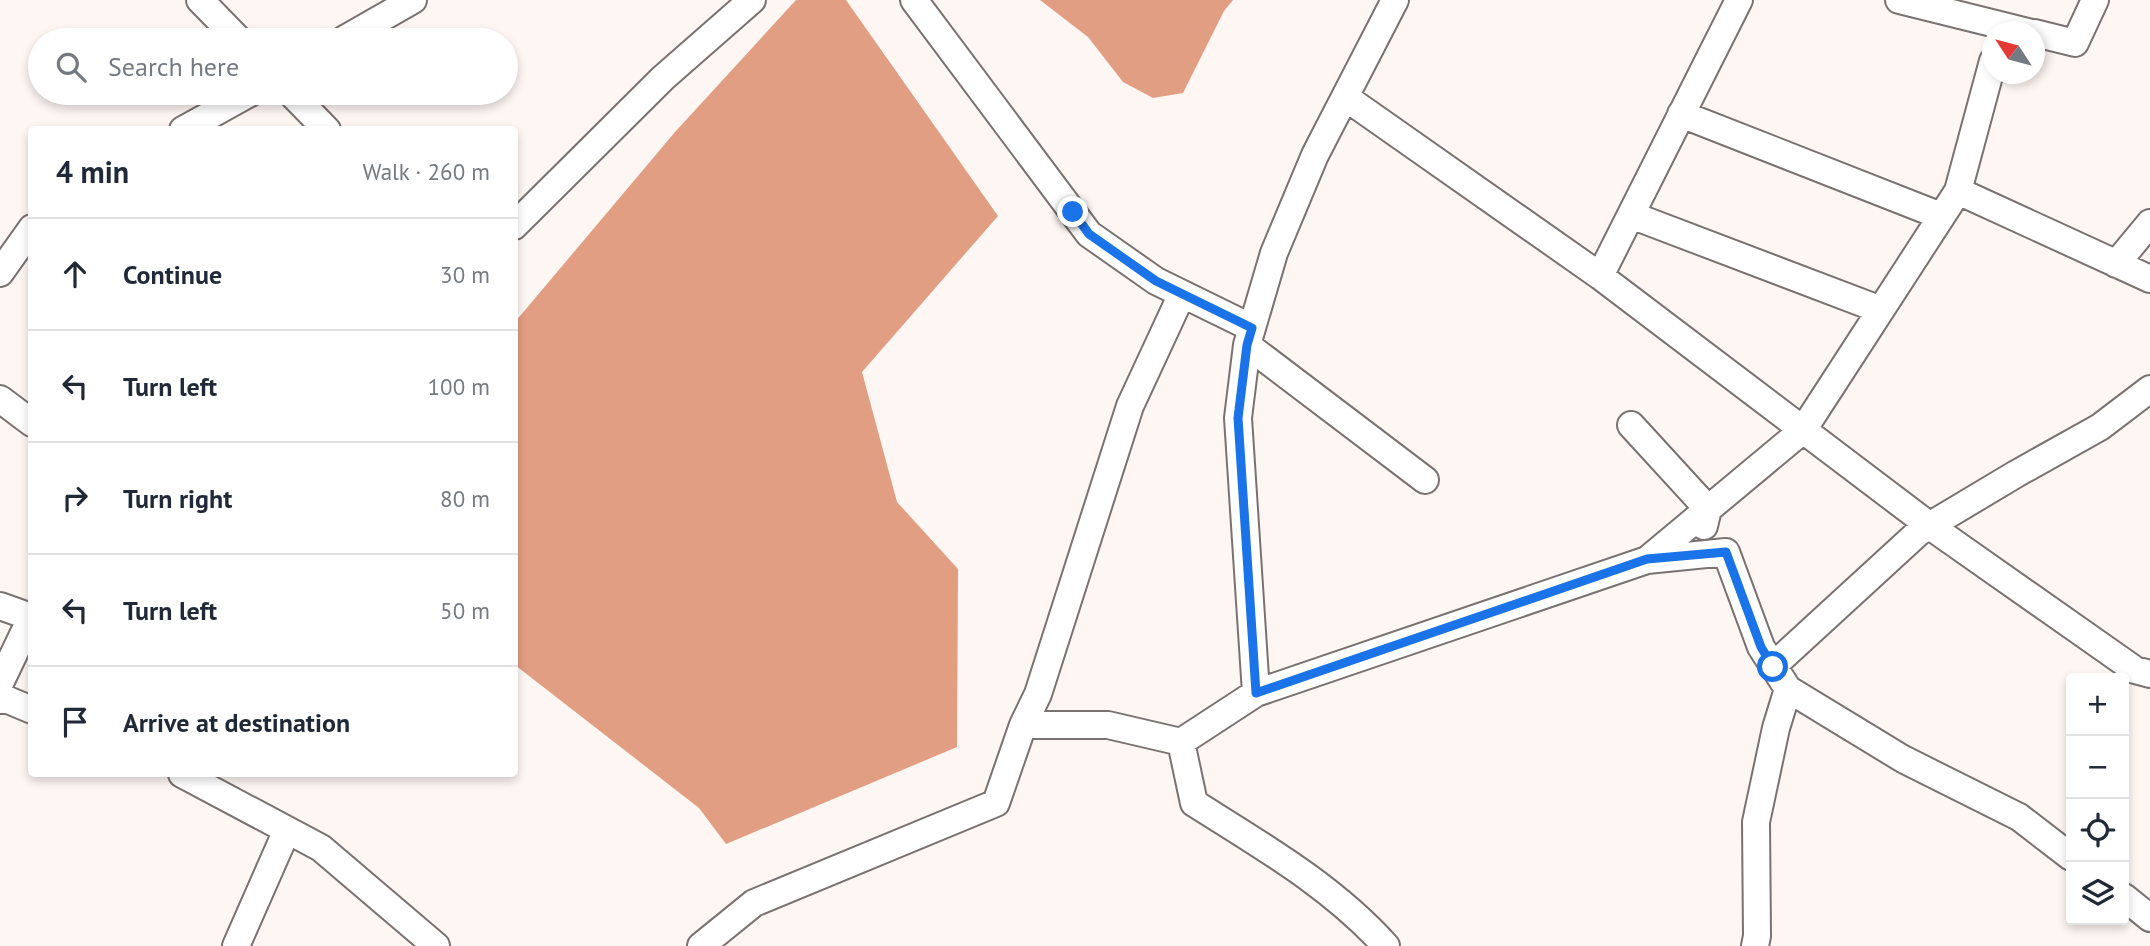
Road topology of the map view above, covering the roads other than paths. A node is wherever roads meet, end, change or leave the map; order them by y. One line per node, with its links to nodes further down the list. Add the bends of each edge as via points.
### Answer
1 (200, 0): 10 (street)
2 (413, 0): 11 (street)
3 (752, 0): 23 (street, via 663,78)
4 (914, 0): 30 (street, via 1089,234)
5 (1395, 0): 14 (street)
6 (1739, 0): 17 (street)
7 (1899, 0): 9 (street)
8 (2095, 0): 12 (street, via 2075,43)
9 (1982, 23)
10 (227, 28)
11 (364, 28)
12 (2045, 36)
13 (1987, 84): 20 (street)
14 (1345, 97): 28 (street); 32 (street, via 1274,253)
15 (228, 105): 18 (street)
16 (303, 105): 19 (street)
17 (1681, 114): 21 (street); 22 (street)
18 (190, 126)
19 (323, 126)
20 (1958, 191): 22 (street); 26 (street)
21 (1631, 215): 28 (street); 31 (street)
22 (1941, 216): 31 (street)
23 (518, 222)
24 (2150, 223): 26 (street)
25 (28, 234): 27 (street)
26 (2116, 264): 29 (street)
27 (0, 273)
28 (1600, 276): 37 (street)
29 (2150, 279)
30 (1182, 294): 32 (street); 53 (street, via 1130,406 1038,694)
31 (1881, 310): 37 (street)
32 (1250, 336): 38 (street); 50 (street, via 1238,418)
33 (2150, 390): 40 (street, via 2100,427)
34 (0, 399): 35 (street)
35 (28, 420)
36 (1630, 425): 39 (street)
37 (1803, 430): 39 (street); 40 (street)
38 (1425, 480)
39 (1708, 509): 41 (street); 42 (street)
40 (1930, 526): 46 (street); 47 (street, via 2135,670)
41 (1698, 555): 42 (street); 46 (street, via 1726,552 1761,647)
42 (1647, 559): 50 (street)
43 (0, 606): 44 (street)
44 (28, 616)
45 (28, 623): 48 (street)
46 (1773, 667): 49 (street)
47 (2150, 674)
48 (0, 683)
49 (1788, 689): 57 (street, via 1903,759 2019,817); 64 (street, via 1756,822)
50 (1256, 693): 54 (street)
51 (0, 700): 52 (street)
52 (28, 708)
53 (1023, 725): 54 (street, via 1108,724); 62 (street, via 996,803 754,902)
54 (1181, 743): 63 (street, via 1194,803 1287,861 1362,920)
55 (187, 777): 56 (street)
56 (287, 830): 60 (street); 61 (street, via 321,848)
57 (2066, 853)
58 (2129, 901): 59 (street)
59 (2150, 918)
60 (236, 946)
61 (436, 946)
62 (701, 946)
63 (1386, 946)
64 (1755, 946)

